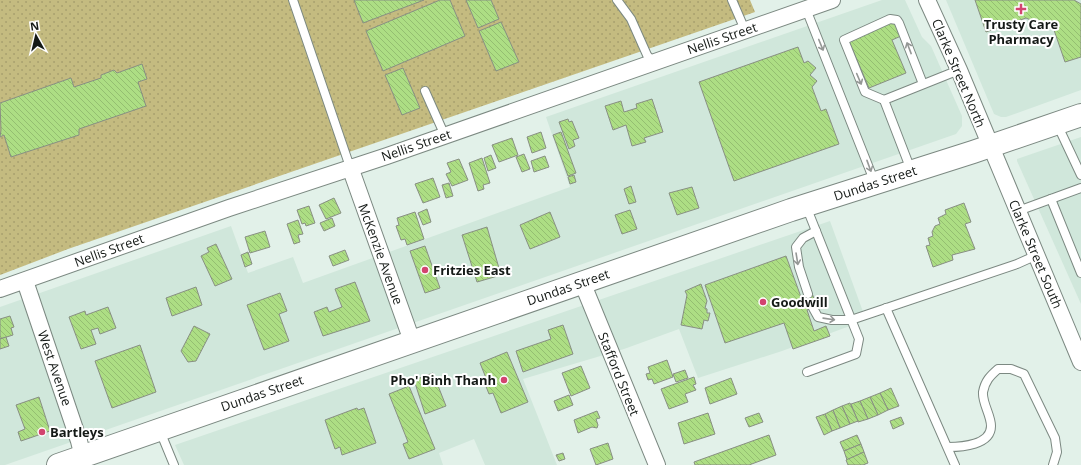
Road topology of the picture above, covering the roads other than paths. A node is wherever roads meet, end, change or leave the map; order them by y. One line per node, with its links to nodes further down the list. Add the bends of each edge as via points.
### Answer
1 (293, 0): 18 (lane)
2 (617, 0): 8 (lane, via 632,19 647,55)
3 (732, 0): 7 (lane)
4 (832, 0): 6 (street, Nellis Street)
5 (927, 0): 9 (street, Clarke Street North)
6 (806, 9): 7 (street, Nellis Street); 21 (lane, one-way to 21)
7 (745, 30): 8 (street, Nellis Street)
8 (653, 62): 15 (street, Nellis Street)
9 (959, 70): 10 (lane); 16 (street, Clarke Street North)
10 (923, 84): 12 (lane); 12 (lane, one-way to 12, via 899,23 890,19 844,40 865,92)
11 (425, 91): 15 (lane)
12 (884, 100): 19 (lane)
13 (1081, 115): 14 (main road, Dundas Street)
14 (1057, 123): 16 (main road, Dundas Street); 17 (lane)
15 (445, 136): 18 (street, Nellis Street)
16 (990, 147): 19 (main road, Dundas Street); 25 (street, Clarke Street South)
17 (1079, 165): 20 (lane)
18 (350, 167): 29 (street, Nellis Street, via 141,238); 36 (street, McKenzie Avenue)
19 (911, 171): 21 (main road, Dundas Street)
20 (1081, 175)
21 (874, 183): 24 (main road, Dundas Street)
22 (1081, 188): 23 (lane)
23 (1051, 199): 25 (lane); 28 (lane)
24 (805, 205): 26 (lane); 30 (main road, Dundas Street)
25 (1018, 211): 27 (street, Clarke Street South)
26 (816, 231): 32 (lane, one-way to 32, via 796,246 799,268); 35 (lane)
27 (1037, 254): 34 (lane, via 1017,264); 37 (street, Clarke Street South)
28 (1081, 273)
29 (25, 281): 31 (street, Nellis Street); 41 (street, West Avenue)
30 (582, 282): 36 (main road, Dundas Street); 44 (street, Stafford Street)
31 (0, 289)
32 (808, 294)
33 (813, 308): 35 (lane, one-way to 35, via 818,317)
34 (886, 308): 35 (lane); 40 (lane)
35 (851, 320): 38 (lane, via 859,339 856,354)
36 (412, 341): 39 (main road, Dundas Street)
37 (1081, 362)
38 (807, 372)
39 (159, 429): 41 (main road, Dundas Street); 43 (lane)
40 (948, 447): 45 (lane); 46 (lane, via 975,444 987,437 991,426 983,393 987,379 998,369 1011,369 1024,374 1054,438 1057,452)
41 (83, 461): 42 (main road, Dundas Street)
42 (58, 465)
43 (174, 465)
44 (657, 465)
45 (955, 465)
46 (1053, 465)

